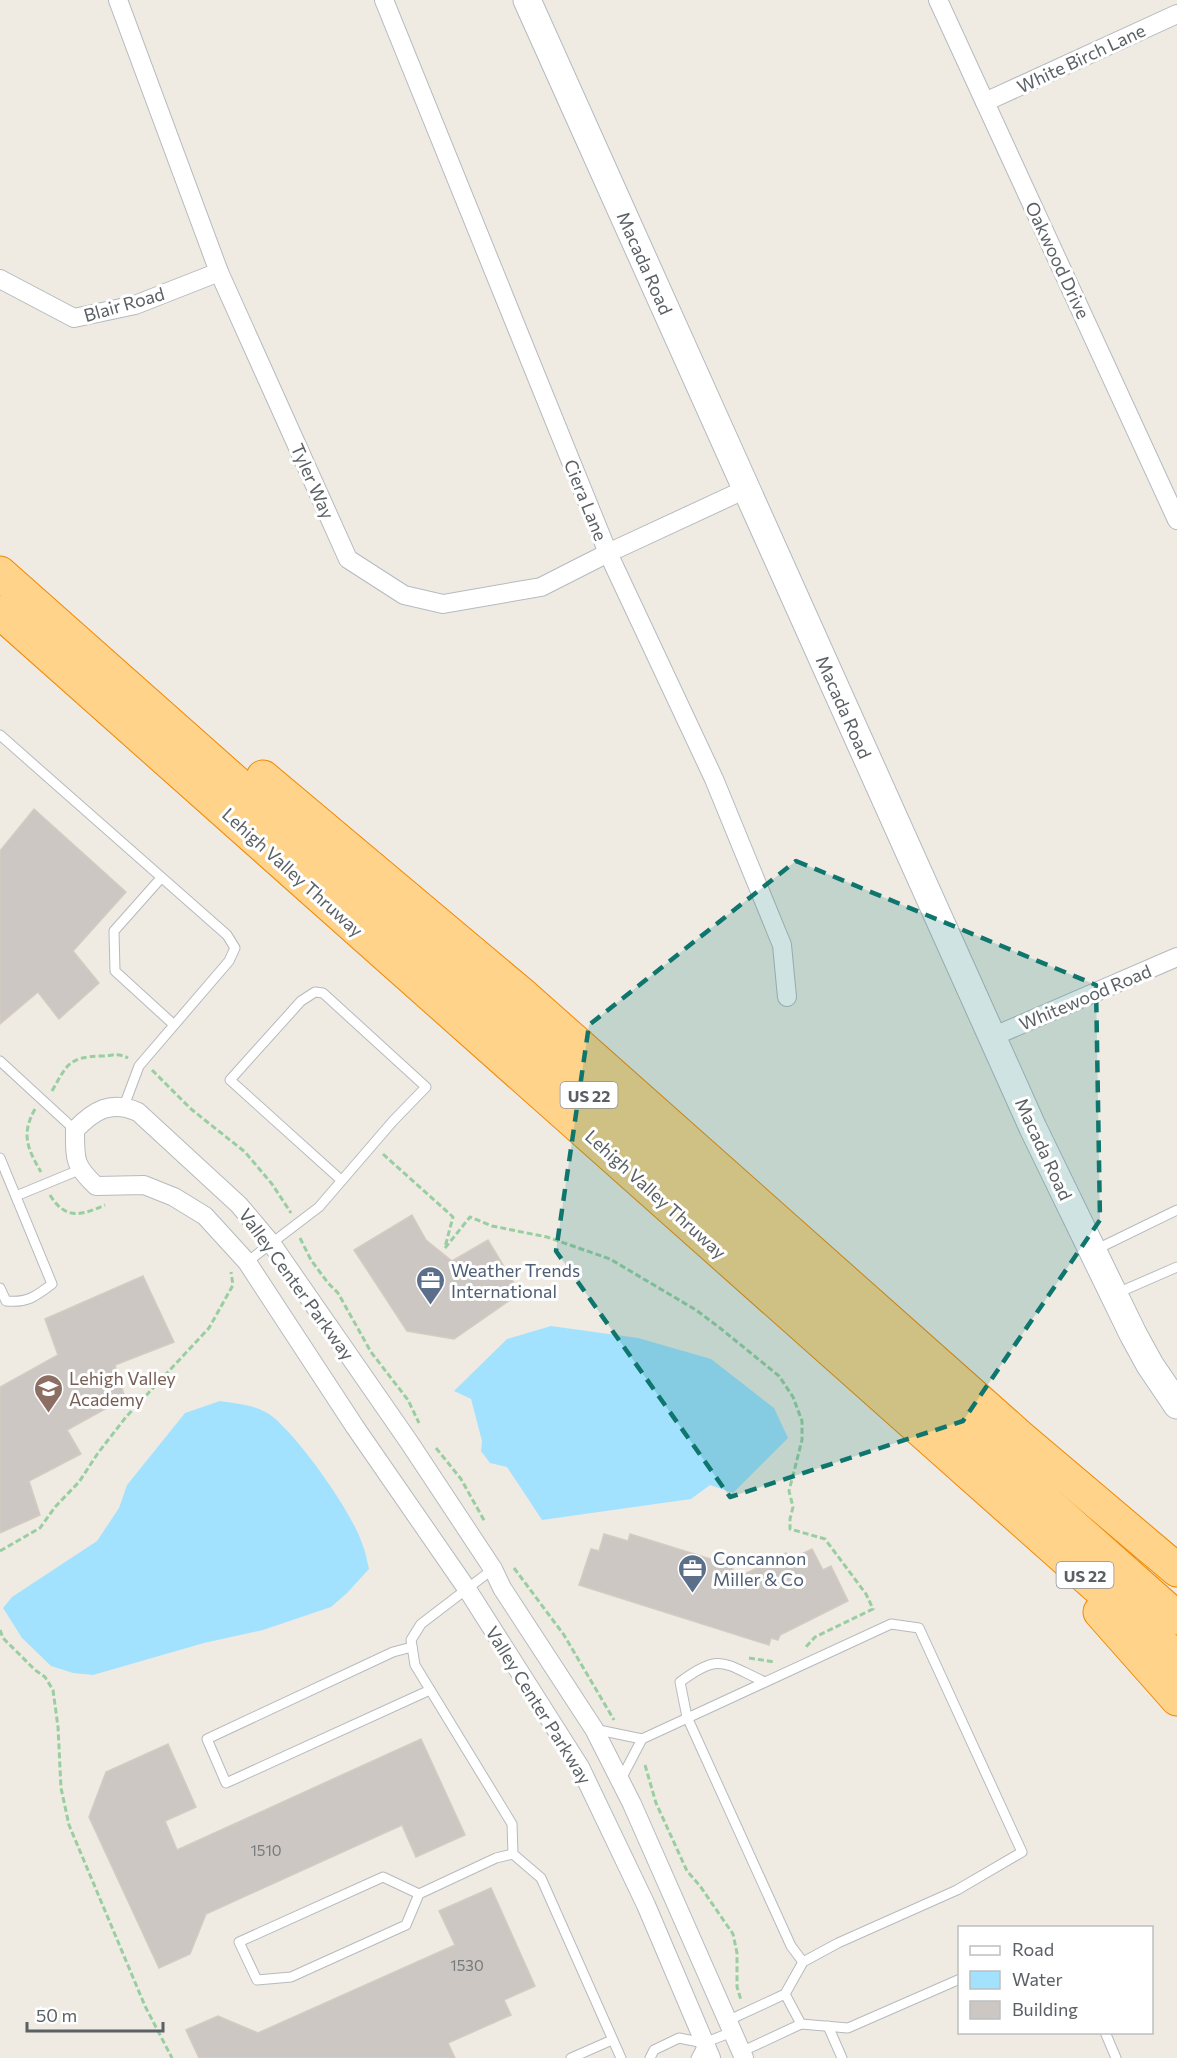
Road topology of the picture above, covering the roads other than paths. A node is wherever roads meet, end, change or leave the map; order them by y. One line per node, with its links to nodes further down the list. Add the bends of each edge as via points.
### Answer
1 (118, 0): 7 (street, Tyler Way)
2 (384, 0): 11 (street, Ciera Lane)
3 (527, 0): 9 (street, Macada Road)
4 (938, 0): 6 (street, Oakwood Drive)
5 (1177, 14): 6 (street, White Birch Lane)
6 (985, 102): 10 (street, Oakwood Drive)
7 (219, 272): 8 (street, Blair Road, via 135,305 74,318); 11 (street, Tyler Way, via 348,559 404,595 443,604 541,587)
8 (0, 279)
9 (746, 489): 11 (street, Tyler Way); 20 (street, Macada Road)
10 (1177, 520)
11 (608, 553): 18 (street, Ciera Lane, via 714,779 782,945)
12 (0, 565): 35 (highway, via 225,745 525,997)
13 (0, 573): 42 (highway, Lehigh Valley Thruway / US 22)
14 (0, 612): 37 (highway, Lehigh Valley Thruway / US 22)
15 (0, 735): 16 (lane)
16 (161, 878): 19 (lane, via 114,931 115,971); 19 (lane, via 227,935 235,948 229,961)
17 (1177, 957): 20 (street, Whitewood Road)
18 (787, 997)
19 (173, 1024): 22 (lane, via 139,1066)
20 (992, 1037): 30 (street, Macada Road)
21 (0, 1061): 23 (lane)
22 (124, 1106): 23 (street, via 100,1109); 29 (street, Valley Center Parkway, via 138,1112 205,1172)
23 (75, 1131): 25 (street)
24 (1, 1161): 27 (lane)
25 (79, 1170): 27 (lane); 31 (street, Valley Center Parkway, via 96,1186 144,1185 174,1197 205,1216)
26 (341, 1180): 26 (lane, via 426,1087 322,993 315,992 301,1001 230,1080); 29 (lane, via 319,1207)
27 (16, 1196): 33 (lane, via 52,1284 21,1302 6,1301)
28 (1177, 1210): 30 (lane)
29 (271, 1243): 31 (lane); 39 (street, Valley Center Parkway)
30 (1092, 1251): 34 (street, Macada Road)
31 (247, 1262): 41 (street, Valley Center Parkway)
32 (1177, 1267): 34 (lane)
33 (0, 1288)
34 (1113, 1295): 36 (street, Macada Road, via 1150,1365)
35 (896, 1326): 38 (highway); 40 (highway)
36 (1177, 1405)
37 (993, 1492): 44 (highway, Lehigh Valley Thruway / US 22); 47 (highway)
38 (1177, 1544)
39 (493, 1569): 41 (lane); 49 (street, Valley Center Parkway)
40 (1177, 1570)
41 (467, 1589): 43 (lane, via 422,1624 411,1641); 62 (street, Valley Center Parkway, via 580,1767 645,1905)
42 (1177, 1618)
43 (412, 1647): 46 (lane, via 415,1665); 46 (lane, via 393,1652 207,1739 226,1783)
44 (1177, 1658)
45 (765, 1682): 48 (lane); 48 (lane, via 721,1662 701,1666 680,1682); 54 (lane, via 891,1624 919,1628 1022,1852 957,1890)
46 (430, 1690): 52 (lane, via 512,1824)
47 (1177, 1699)
48 (687, 1718): 50 (lane); 54 (lane, via 791,1946)
49 (594, 1729): 50 (lane); 51 (street, Valley Center Parkway)
50 (642, 1739): 51 (lane)
51 (620, 1781): 58 (street, Valley Center Parkway)
52 (513, 1854): 53 (lane); 61 (lane, via 541,1878)
53 (419, 1894): 53 (lane, via 383,1877 239,1942 257,1980 291,1977 406,1925)
54 (803, 1962): 56 (lane)
55 (958, 1980): 59 (lane, via 848,2028)
56 (785, 1994): 57 (lane); 58 (lane)
57 (801, 2024): 59 (lane); 63 (lane)
58 (730, 2026): 62 (lane); 63 (street, Valley Center Parkway)
59 (828, 2026): 67 (lane)
60 (1106, 2034): 68 (lane)
61 (612, 2040): 64 (lane); 65 (lane)
62 (704, 2053): 66 (lane, via 678,2038 654,2050)
63 (742, 2055)
64 (571, 2058)
65 (621, 2058)
66 (650, 2058)
67 (842, 2058)
68 (1116, 2058)

